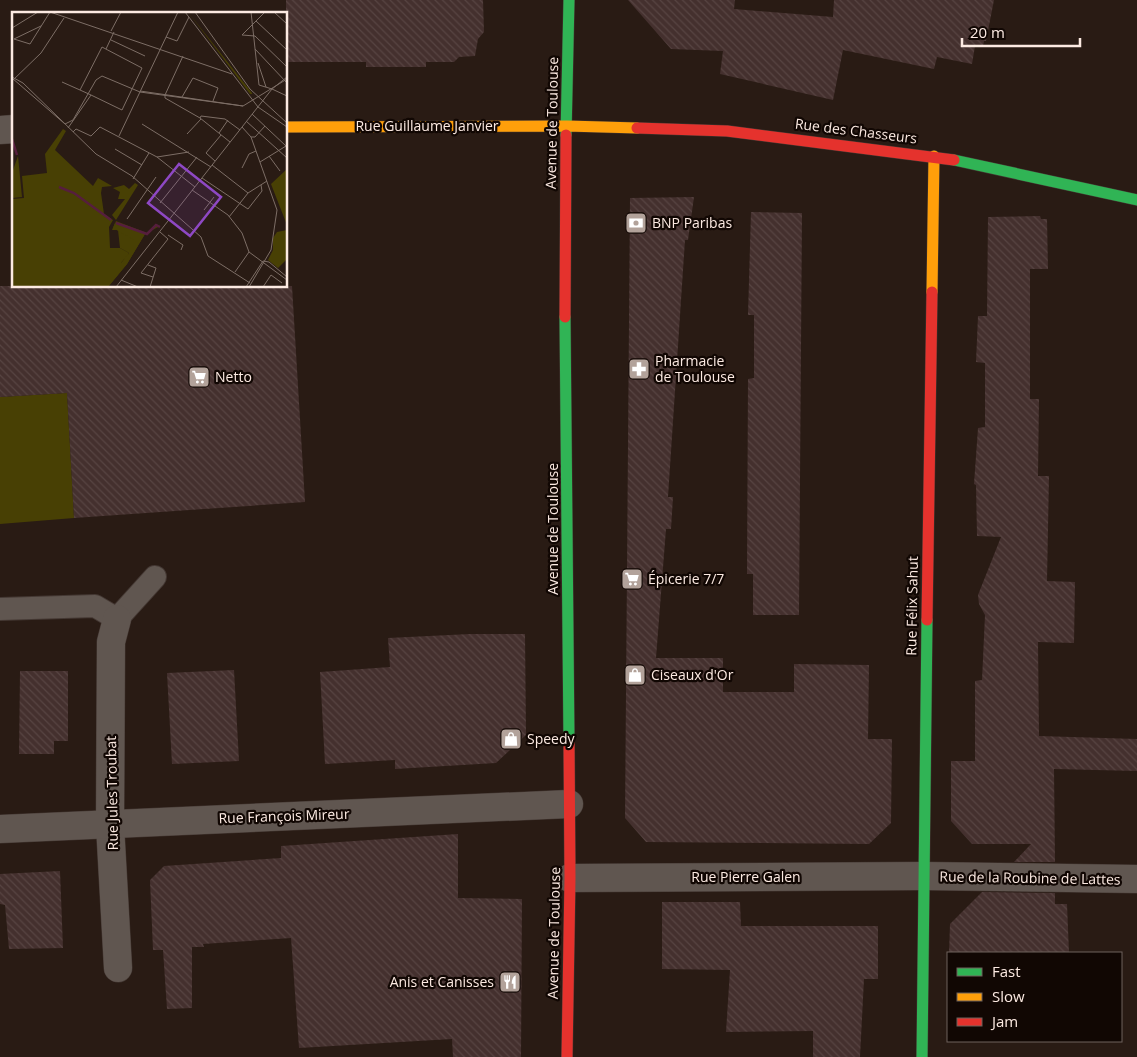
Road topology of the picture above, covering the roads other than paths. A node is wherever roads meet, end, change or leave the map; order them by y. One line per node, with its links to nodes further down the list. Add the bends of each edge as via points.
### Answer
1 (569, 0): 2 (street, Avenue de Toulouse)
2 (567, 126): 3 (street, Rue Guillaume Janvier); 4 (street, Rue des Chasseurs, via 727,131); 9 (street, Avenue de Toulouse, via 564,261)
3 (288, 127)
4 (934, 156): 5 (street, Rue des Chasseurs); 12 (street, Rue Félix Sahut)
5 (1137, 200)
6 (155, 577): 8 (lane)
7 (0, 609): 8 (lane, via 95,606)
8 (117, 619): 10 (street, Rue Jules Troubat, via 111,642)
9 (569, 804): 10 (street, Rue François Mireur); 13 (street, Avenue de Toulouse)
10 (110, 825): 11 (street, Rue François Mireur); 15 (street, Rue Jules Troubat)
11 (0, 829)
12 (923, 876): 13 (street, Rue Pierre Galen); 14 (street, Rue de la Roubine de Lattes); 17 (street, Rue Félix Sahut)
13 (570, 878): 16 (street, Avenue de Toulouse)
14 (1137, 879)
15 (118, 968)
16 (567, 1057)
17 (922, 1057)

